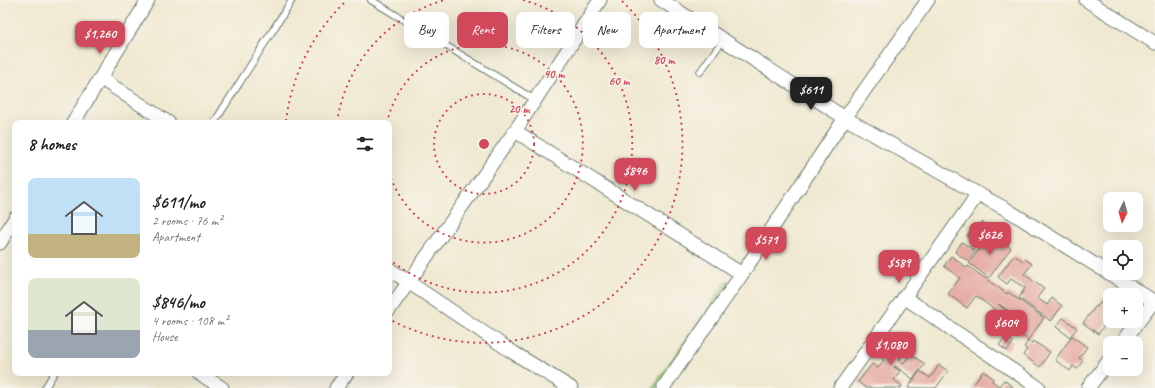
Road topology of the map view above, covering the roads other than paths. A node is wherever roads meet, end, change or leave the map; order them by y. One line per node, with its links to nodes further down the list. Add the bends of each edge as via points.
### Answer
1 (148, 0): 11 (street)
2 (292, 0): 16 (lane)
3 (372, 0): 12 (lane)
4 (600, 0): 12 (street)
5 (661, 0): 8 (street)
6 (928, 0): 13 (street)
7 (1086, 0): 9 (street)
8 (723, 40): 10 (lane); 13 (street)
9 (1155, 43)
10 (700, 72)
11 (100, 78): 14 (street); 15 (street)
12 (535, 100): 17 (street)
13 (845, 118): 18 (street); 22 (street)
14 (75, 120)
15 (164, 120)
16 (216, 120)
17 (515, 131): 22 (street); 23 (street)
18 (978, 194): 24 (street); 25 (street)
19 (12, 223): 20 (street)
20 (0, 243)
21 (392, 271): 23 (street)
22 (742, 274): 36 (street)
23 (408, 281): 26 (street); 35 (street, via 514,353)
24 (904, 297): 37 (street); 38 (street)
25 (1155, 302): 27 (street)
26 (392, 305)
27 (1128, 336)
28 (1103, 368): 39 (street)
29 (52, 376): 32 (lane)
30 (204, 376): 33 (street)
31 (344, 376): 34 (street)
32 (45, 388)
33 (222, 388)
34 (336, 388)
35 (571, 388)
36 (663, 388)
37 (840, 388)
38 (1039, 388)
39 (1088, 388)

